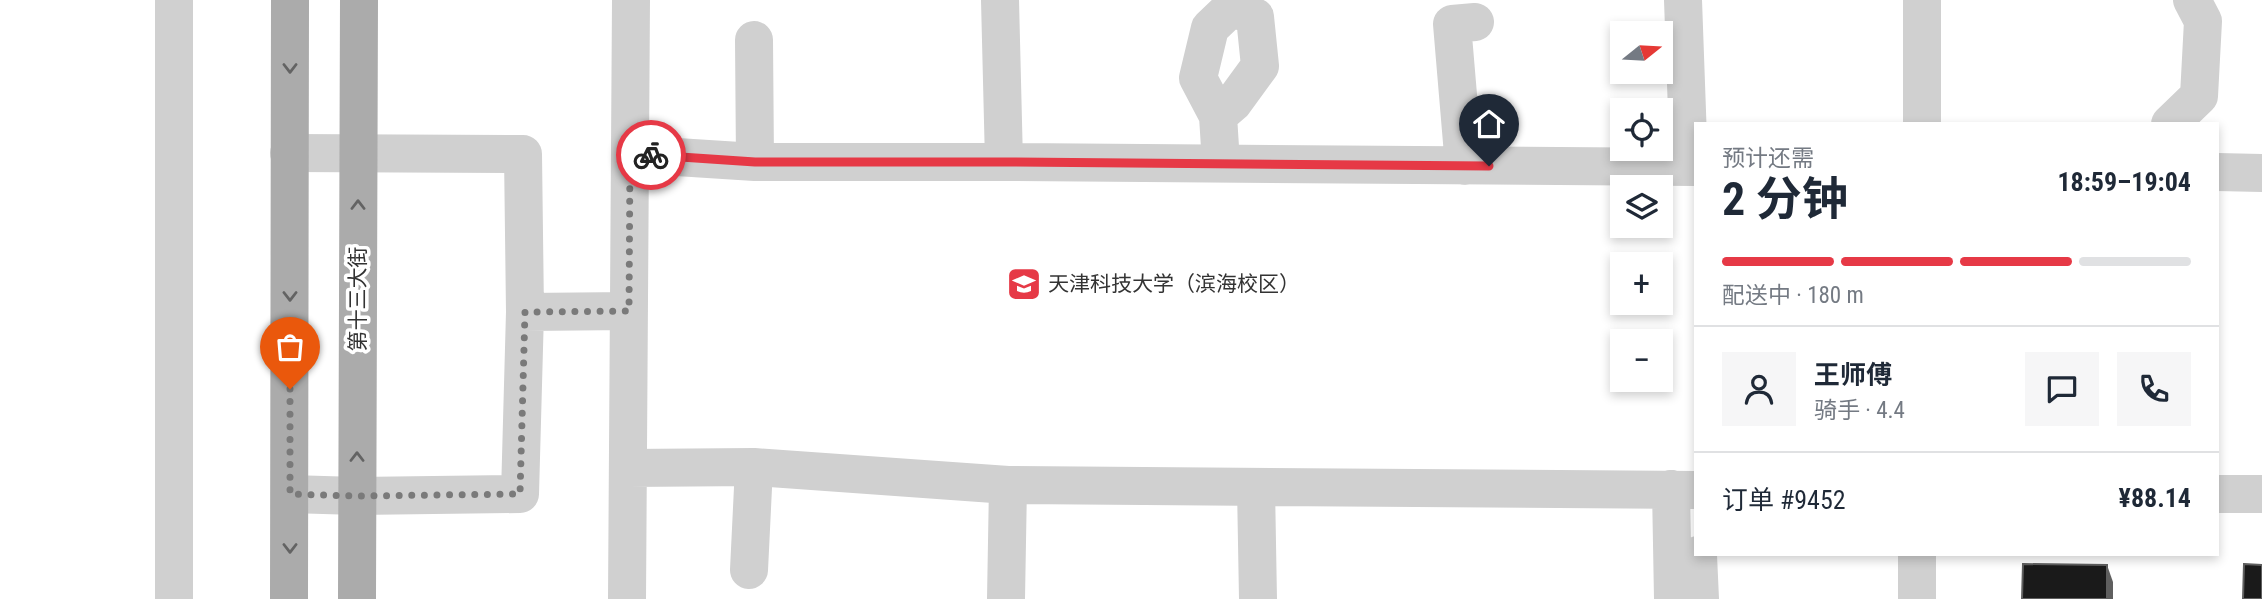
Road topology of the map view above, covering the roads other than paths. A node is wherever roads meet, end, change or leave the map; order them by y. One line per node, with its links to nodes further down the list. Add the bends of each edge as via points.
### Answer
1 (174, 0): 38 (street)
2 (290, 0): 14 (main road, one-way to 14)
3 (359, 0): 15 (main road, 第十三大街)
4 (631, 0): 16 (street)
5 (1000, 0): 18 (street)
6 (1683, 0): 21 (street)
7 (1922, 0): 12 (street)
8 (2192, 0): 13 (street, via 2203,21 2199,96)
9 (1475, 22): 20 (street, via 1452,24)
10 (754, 40): 17 (street)
11 (1218, 116): 19 (street)
12 (1922, 122)
13 (2173, 122)
14 (289, 153): 15 (street); 31 (main road, one-way to 31)
15 (358, 153): 25 (street, via 523,154); 34 (main road, 第十三大街, one-way to 15)
16 (630, 153): 17 (street); 24 (street)
17 (755, 162): 18 (street)
18 (1004, 162): 19 (street)
19 (1222, 163): 20 (street)
20 (1464, 166): 21 (street)
21 (1693, 167)
22 (2219, 172): 23 (street)
23 (2262, 173)
24 (629, 311): 25 (street); 27 (street)
25 (525, 312): 34 (street, via 520,494)
26 (754, 467): 27 (street); 28 (street); 37 (street)
27 (628, 468): 41 (street)
28 (1008, 485): 29 (street); 42 (street)
29 (1256, 487): 30 (street); 43 (street)
30 (1684, 490): 44 (street)
31 (290, 494): 34 (street); 39 (main road, one-way to 39)
32 (2219, 494): 33 (street)
33 (2262, 494)
34 (357, 496): 40 (main road, 第十三大街)
35 (1698, 556): 45 (street)
36 (1917, 556): 46 (street)
37 (750, 570)
38 (174, 599)
39 (289, 599)
40 (356, 599)
41 (627, 599)
42 (1006, 599)
43 (1258, 599)
44 (1673, 599)
45 (1700, 599)
46 (1917, 599)

